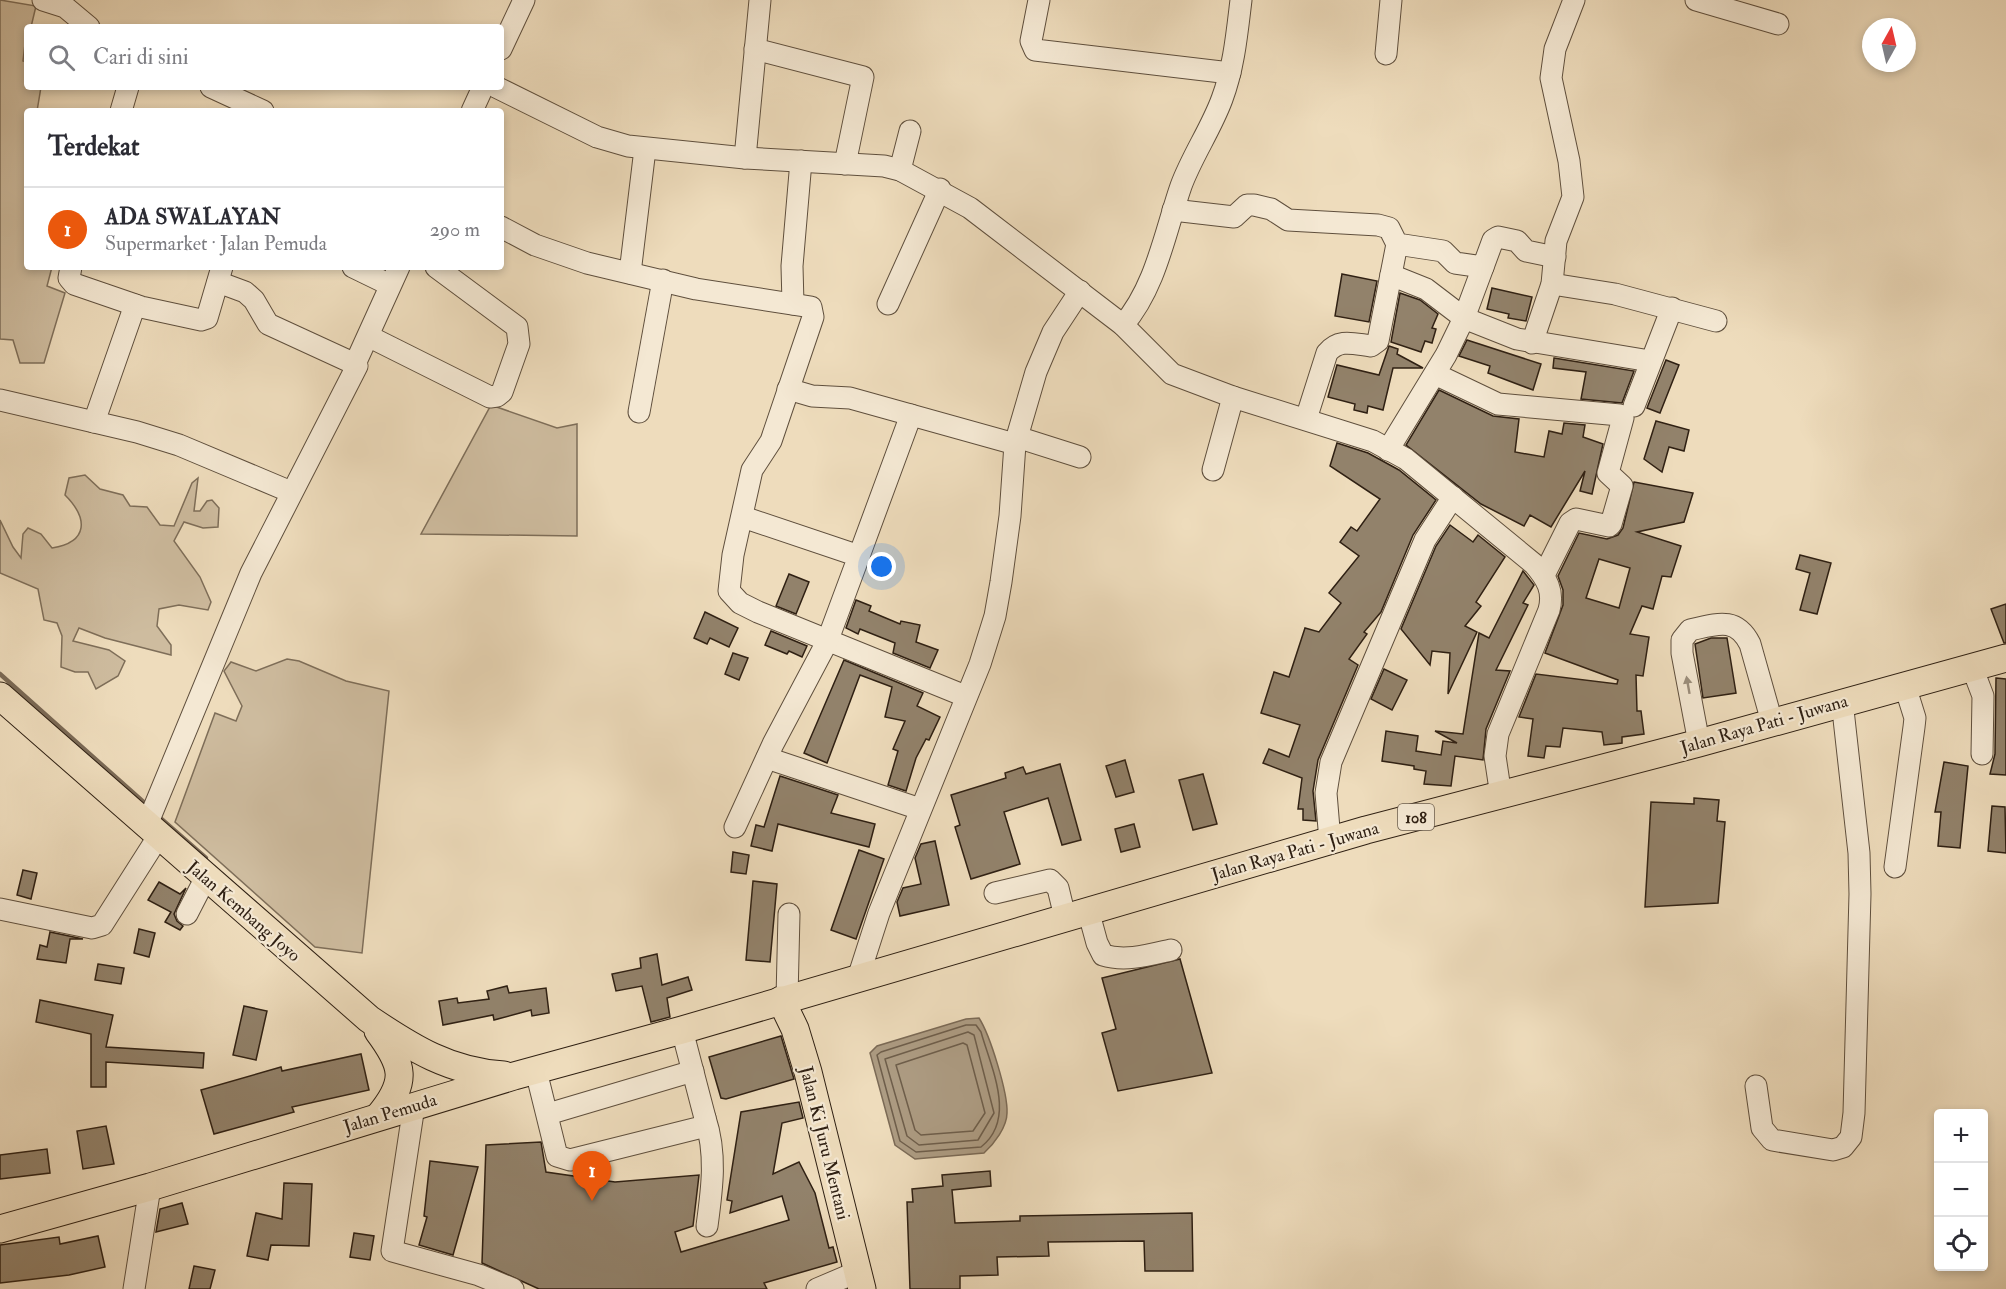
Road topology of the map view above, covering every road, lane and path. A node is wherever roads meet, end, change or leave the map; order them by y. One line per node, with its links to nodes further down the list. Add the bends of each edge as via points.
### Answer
1 (43, 0): 9 (street, via 65,7)
2 (524, 0): 11 (street)
3 (760, 0): 12 (street)
4 (1039, 0): 14 (street, via 1031,41 1035,50)
5 (1241, 0): 14 (street)
6 (1391, 0): 13 (street)
7 (1574, 0): 32 (street, via 1555,49 1551,78 1573,197 1556,241)
8 (1696, 0): 10 (street)
9 (85, 24)
10 (1778, 24)
11 (504, 43)
12 (755, 50): 24 (street); 26 (street, via 864,77)
13 (1386, 54)
14 (1230, 73): 29 (street)
15 (127, 90): 19 (street)
16 (218, 90): 20 (street)
17 (482, 90): 21 (street)
18 (502, 90): 23 (street, via 597,137)
19 (122, 108)
20 (256, 108)
21 (473, 108)
22 (910, 131): 27 (street)
23 (645, 149): 24 (street); 37 (street)
24 (745, 158): 25 (street)
25 (801, 161): 26 (street); 44 (street, via 792,266)
26 (845, 164): 27 (street)
27 (900, 170): 28 (street)
28 (940, 189): 43 (street); 45 (street)
29 (1173, 210): 31 (street, via 1234,217 1247,205 1254,205 1271,209 1288,220 1389,228); 50 (street, via 1146,288)
30 (504, 229): 37 (street, via 558,255)
31 (1397, 244): 33 (street, via 1443,250 1455,263); 39 (street)
32 (1555, 257): 33 (street, via 1498,237 1493,240); 42 (street)
33 (1483, 267): 48 (street)
34 (70, 270): 46 (street, via 69,278 74,285)
35 (366, 270): 40 (street)
36 (440, 270): 51 (street, via 517,327 519,344 502,392 490,397)
37 (630, 273): 41 (street)
38 (220, 275): 46 (street, via 204,320); 54 (street, via 254,300 268,324)
39 (1391, 275): 48 (street, via 1426,289); 62 (street, via 1376,345 1334,344 1327,353)
40 (394, 276): 51 (street)
41 (663, 280): 44 (street); 60 (street)
42 (1552, 284): 47 (street); 52 (street)
43 (1080, 291): 50 (street); 64 (street, via 1053,332 1036,372)
44 (793, 304): 56 (street, via 811,307 813,316)
45 (888, 304)
46 (135, 305): 63 (street)
47 (1672, 308): 49 (street); 53 (street)
48 (1464, 318): 52 (street, via 1504,336); 55 (street)
49 (1716, 321)
50 (1123, 325): 57 (street, via 1172,374)
51 (369, 337): 54 (street)
52 (1532, 343): 53 (street)
53 (1650, 362): 59 (street)
54 (355, 364): 68 (street, via 335,412)
55 (1435, 374): 65 (street); 72 (street, via 1497,404 1623,418 1608,473 1622,486 1611,524 1576,519 1570,523)
56 (788, 389): 61 (street, via 812,396 850,398); 70 (street, via 771,441 752,470)
57 (1233, 397): 62 (street); 67 (street)
58 (0, 400): 63 (street)
59 (1634, 406)
60 (639, 412)
61 (911, 415): 64 (street); 71 (street)
62 (1306, 419): 65 (street, via 1373,441)
63 (94, 422): 68 (street, via 179,445)
64 (1016, 440): 66 (street); 78 (street, via 1010,516 995,615)
65 (1388, 450): 69 (street, via 1406,459)
66 (1080, 457)
67 (1213, 470)
68 (291, 492): 86 (street, via 212,664)
69 (1453, 497): 72 (street); 88 (street, via 1425,540 1331,762 1326,793)
70 (743, 517): 71 (street); 73 (street, via 728,585 732,597)
71 (859, 556): 73 (street)
72 (1544, 575): 84 (street, via 1552,592 1549,610 1498,734 1495,756)
73 (827, 642): 78 (street); 83 (street)
74 (2006, 658): 75 (main road, Jalan Raya Pati - Juwana / 108)
75 (1972, 667): 76 (main road, Jalan Raya Pati - Juwana / 108); 82 (street, via 1983,696)
76 (1905, 686): 79 (main road, Jalan Raya Pati - Juwana / 108); 89 (street, via 1915,718)
77 (0, 696): 86 (main road, Jalan Kembang Joyo)
78 (965, 696): 85 (street)
79 (1842, 701): 80 (main road, Jalan Raya Pati - Juwana / 108); 103 (street, via 1860,894 1851,1137 1843,1147 1833,1150 1772,1140 1762,1128)
80 (1772, 722): 81 (main road, Jalan Raya Pati - Juwana / 108); 81 (street, one-way to 80, via 1682,652 1682,640 1690,630 1730,624 1744,632)
81 (1699, 743): 84 (main road, Jalan Raya Pati - Juwana / 108)
82 (1982, 754)
83 (767, 758): 85 (street); 87 (street)
84 (1501, 796): 88 (main road, Jalan Raya Pati - Juwana / 108)
85 (920, 809): 97 (street)
86 (153, 821): 90 (main road, Jalan Kembang Joyo); 92 (street, via 102,925 92,928)
87 (735, 827)
88 (1330, 841): 95 (main road, Jalan Raya Pati - Juwana / 108)
89 (1895, 867)
90 (206, 877): 93 (street); 99 (main road, Jalan Kembang Joyo)
91 (995, 893): 95 (street, via 1050,880)
92 (0, 909)
93 (187, 914)
94 (789, 914): 98 (street)
95 (1077, 914): 96 (street, via 1103,955 1143,956); 97 (main road, Jalan Raya Pati - Juwana / 108)
96 (1171, 950)
97 (858, 978): 98 (main road, Jalan Raya Pati - Juwana / 108)
98 (784, 999): 100 (main road, Jalan Pemuda); 111 (main road, Jalan Ki Juru Mentani, via 808,1072)
99 (369, 1019): 102 (main road, Jalan Kembang Joyo, via 437,1060 482,1074); 106 (main road, via 399,1065 397,1091)
100 (682, 1030): 101 (street); 102 (main road, Jalan Pemuda)
101 (693, 1071): 105 (street); 107 (street)
102 (525, 1073): 104 (main road, Jalan Pemuda); 105 (street)
103 (1756, 1086)
104 (414, 1106): 106 (main road, Jalan Pemuda); 112 (street, via 392,1251 464,1270)
105 (548, 1114): 107 (street, via 557,1156 570,1160 702,1127)
106 (379, 1116): 108 (main road, Jalan Pemuda)
107 (705, 1118): 109 (street, via 714,1172)
108 (150, 1187): 110 (main road, Jalan Pemuda); 113 (street)
109 (707, 1226)
110 (0, 1229)
111 (860, 1281): 114 (street)
112 (505, 1287)
113 (134, 1289)
114 (817, 1289)

